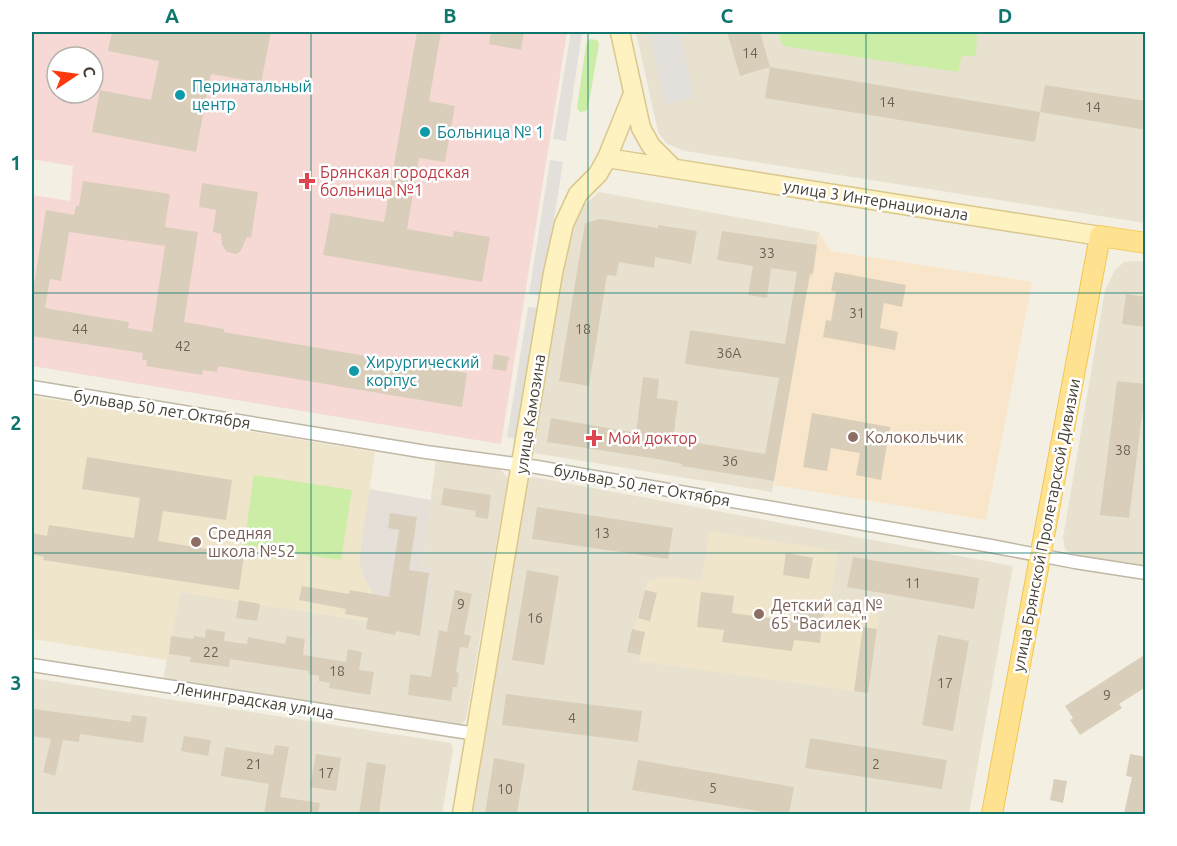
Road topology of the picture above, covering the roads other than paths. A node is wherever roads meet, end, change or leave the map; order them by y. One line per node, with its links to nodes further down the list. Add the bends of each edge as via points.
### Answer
1 (620, 32): 2 (street)
2 (633, 94): 3 (street, улица Камозина); 4 (street, via 641,128 651,146)
3 (607, 158): 4 (street, улица 3 Интернационала); 8 (street, улица Камозина, via 598,174 578,194 564,224)
4 (672, 167): 5 (street, улица 3 Интернационала)
5 (1100, 236): 6 (main road, улица 3 Интернационала); 9 (main road, улица Брянской Пролетарской Дивизии)
6 (1146, 243)
7 (32, 387): 8 (street, бульвар 50 лет Октября)
8 (522, 465): 9 (street, бульвар 50 лет Октября); 12 (street, улица Камозина)
9 (1041, 555): 10 (street, бульвар 50 лет Октября); 14 (main road, улица Брянской Пролетарской Дивизии)
10 (1146, 573)
11 (32, 665): 12 (street, Ленинградская улица)
12 (476, 734): 13 (street, улица Камозина)
13 (462, 814)
14 (992, 814)

